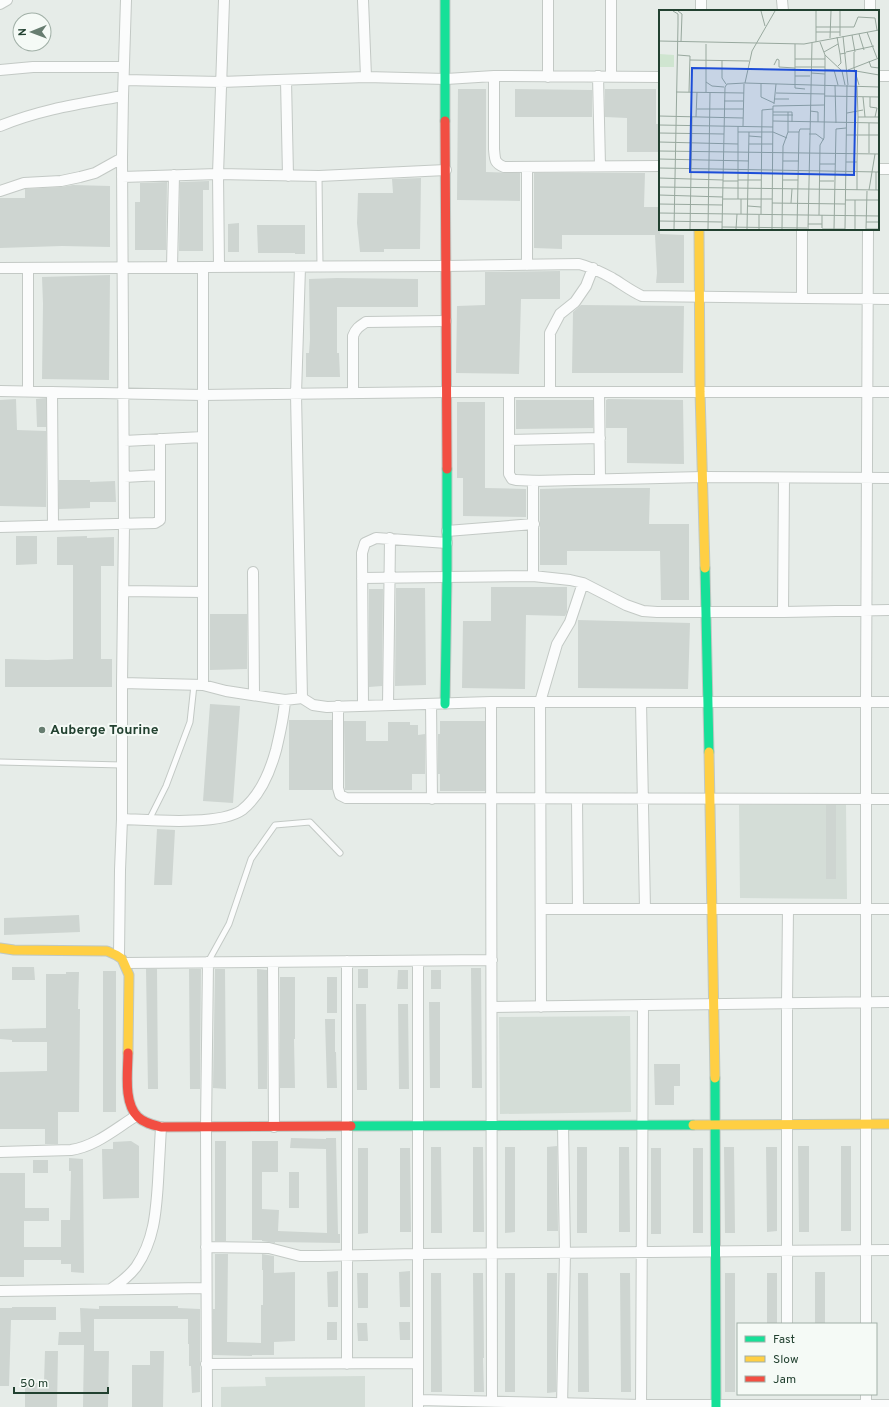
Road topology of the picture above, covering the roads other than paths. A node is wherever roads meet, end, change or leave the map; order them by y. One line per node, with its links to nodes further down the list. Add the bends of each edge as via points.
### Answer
1 (126, 0): 7 (street)
2 (224, 0): 18 (street)
3 (363, 0): 12 (street)
4 (445, 0): 15 (street)
5 (548, 0): 13 (street)
6 (611, 0): 11 (street)
7 (124, 67): 8 (street, via 33,67); 16 (street)
8 (0, 70)
9 (494, 76): 13 (street); 15 (street); 24 (street, via 495,159 498,165 504,167)
10 (598, 76): 11 (street); 13 (street); 22 (street)
11 (610, 76): 14 (street)
12 (366, 77): 15 (street); 17 (street)
13 (548, 77)
14 (659, 77)
15 (446, 79): 25 (street)
16 (124, 80): 18 (street); 19 (street)
17 (286, 80): 18 (street); 29 (street)
18 (221, 82): 26 (street)
19 (122, 96): 20 (street, via 58,108 22,117); 21 (street)
20 (0, 126)
21 (122, 158): 28 (street); 31 (street, via 95,173 61,181 24,183)
22 (600, 166): 23 (street); 24 (street)
23 (659, 166)
24 (527, 167): 35 (street)
25 (446, 170): 30 (street); 36 (street)
26 (218, 174): 27 (street); 29 (street); 40 (street)
27 (174, 175): 28 (street); 38 (street)
28 (122, 176): 37 (street)
29 (288, 176): 30 (street)
30 (319, 176): 42 (lane)
31 (0, 191)
32 (699, 230): 46 (street)
33 (802, 230): 47 (street)
34 (868, 230): 48 (street)
35 (527, 265): 36 (street); 45 (street, via 579,264)
36 (446, 266): 42 (street); 50 (street)
37 (123, 267): 38 (street); 44 (street); 61 (street)
38 (172, 267): 39 (street)
39 (203, 267): 40 (street); 64 (street)
40 (219, 267): 41 (street)
41 (300, 267): 42 (street); 63 (street)
42 (320, 267)
43 (0, 268): 44 (street)
44 (28, 268): 52 (street)
45 (593, 268): 46 (street, via 642,296); 56 (street, via 586,286 575,302 560,314 550,333)
46 (700, 297): 47 (street); 58 (street)
47 (802, 298): 48 (street)
48 (867, 299): 49 (street); 59 (street)
49 (889, 299)
50 (446, 321): 54 (street); 62 (street, via 366,322 356,329 353,336)
51 (0, 391): 52 (street)
52 (28, 392): 53 (street)
53 (52, 392): 61 (street); 80 (street)
54 (446, 392): 55 (street); 62 (street); 82 (street)
55 (509, 392): 56 (street); 68 (street)
56 (550, 392): 57 (street)
57 (599, 392): 58 (street); 66 (street)
58 (700, 392): 59 (street); 72 (street)
59 (867, 392): 60 (street); 74 (street)
60 (889, 392)
61 (124, 393): 64 (street); 69 (street)
62 (353, 393): 63 (street)
63 (296, 394): 64 (street); 100 (street)
64 (203, 395): 65 (street)
65 (203, 437): 67 (street); 92 (street)
66 (600, 438): 68 (street); 76 (street)
67 (160, 439): 69 (street); 70 (street)
68 (509, 440): 77 (street, via 509,474 512,479)
69 (124, 441): 71 (street)
70 (160, 475): 71 (street); 79 (street, via 160,520 155,523)
71 (124, 477): 79 (street)
72 (702, 477): 73 (street); 76 (street); 95 (street)
73 (784, 478): 74 (street); 96 (street)
74 (866, 478): 75 (street); 94 (street)
75 (889, 478)
76 (600, 479): 77 (street)
77 (540, 481): 78 (street, via 533,481)
78 (534, 524): 82 (street); 86 (street)
79 (124, 525): 80 (street); 91 (street)
80 (53, 526): 81 (street)
81 (0, 527)
82 (447, 531): 84 (street)
83 (390, 538): 84 (street); 88 (street, via 376,538 365,543 362,553); 89 (street)
84 (447, 543): 87 (street)
85 (253, 572): 99 (street)
86 (533, 576): 87 (street); 90 (street)
87 (447, 577): 89 (street); 109 (street)
88 (362, 578): 89 (street); 112 (street)
89 (389, 578): 110 (street)
90 (583, 583): 95 (street, via 608,597 643,611); 103 (street, via 570,622 556,644)
91 (124, 591): 92 (street); 97 (street)
92 (203, 592): 98 (street)
93 (889, 610): 94 (street)
94 (866, 611): 96 (street); 106 (street)
95 (706, 612): 96 (street); 105 (street)
96 (783, 612)
97 (122, 683): 98 (street); 114 (street)
98 (198, 685): 99 (street); 124 (lane, via 190,722 166,786)
99 (254, 695): 101 (street)
100 (302, 698): 101 (street); 111 (street, via 313,705)
101 (285, 700): 124 (street, via 272,768 252,800 241,810 211,820)
102 (491, 702): 103 (street); 109 (street); 116 (street)
103 (540, 702): 104 (street); 117 (street)
104 (641, 702): 105 (street); 119 (street)
105 (708, 702): 106 (street); 120 (street)
106 (866, 702): 107 (street); 121 (street)
107 (889, 702)
108 (431, 704): 109 (street); 110 (street); 115 (street)
109 (445, 704)
110 (388, 705): 112 (street)
111 (338, 706): 112 (street); 115 (street, via 340,795 346,798)
112 (362, 706)
113 (0, 762): 114 (lane)
114 (122, 765): 123 (street)
115 (432, 799): 116 (street)
116 (491, 799): 117 (street); 135 (street)
117 (540, 799): 118 (street); 126 (street)
118 (577, 799): 119 (street); 127 (street)
119 (643, 799): 120 (street); 128 (street)
120 (710, 799): 121 (street); 129 (street)
121 (866, 799): 122 (street); 131 (street)
122 (889, 799)
123 (122, 819): 124 (street); 134 (street)
124 (149, 820)
125 (340, 853): 138 (lane, via 310,822 275,825 251,859 229,924)
126 (541, 909): 127 (street); 146 (street)
127 (578, 909): 128 (street)
128 (645, 909): 129 (street)
129 (712, 909): 130 (street); 143 (street)
130 (788, 909): 131 (street); 142 (street)
131 (866, 909): 132 (street); 140 (street)
132 (889, 909)
133 (0, 948): 134 (street, via 107,951)
134 (122, 959): 138 (street); 147 (street, via 129,975 128,1093 130,1106)
135 (492, 960): 137 (street); 145 (street)
136 (347, 961): 137 (street); 139 (street); 157 (street)
137 (418, 961): 158 (street)
138 (208, 962): 139 (street); 159 (street)
139 (273, 962): 156 (street)
140 (865, 1002): 141 (street); 142 (street); 148 (street)
141 (889, 1002)
142 (787, 1003): 143 (street); 151 (street)
143 (714, 1004): 144 (street); 150 (street)
144 (643, 1005): 146 (street); 154 (street)
145 (492, 1007): 146 (street); 152 (street)
146 (541, 1007)
147 (136, 1116): 155 (street); 160 (street, via 82,1148)
148 (866, 1124): 149 (street); 151 (street); 162 (street)
149 (889, 1124)
150 (716, 1125): 151 (street); 154 (street); 166 (street)
151 (788, 1125): 164 (street)
152 (492, 1126): 153 (street); 158 (street); 167 (street)
153 (563, 1126): 154 (street); 168 (street)
154 (642, 1126): 165 (street)
155 (161, 1127): 159 (street); 172 (street, via 153,1233 135,1268)
156 (274, 1127): 157 (street); 159 (street)
157 (346, 1127): 158 (street); 170 (street)
158 (418, 1127): 169 (street)
159 (206, 1128): 161 (street)
160 (0, 1152)
161 (206, 1247): 170 (street, via 269,1248 300,1256); 171 (street)
162 (866, 1250): 163 (street); 164 (street); 175 (street)
163 (889, 1250)
164 (788, 1251): 166 (street); 174 (street)
165 (642, 1252): 166 (street); 168 (street); 185 (street)
166 (716, 1252): 186 (street)
167 (492, 1253): 168 (street); 169 (street); 182 (street)
168 (565, 1253): 183 (street)
169 (418, 1254): 170 (street); 178 (street)
170 (348, 1255): 177 (street)
171 (206, 1288): 172 (street); 176 (street)
172 (111, 1289): 173 (street)
173 (0, 1292)
174 (788, 1323)
175 (866, 1323)
176 (206, 1364): 177 (street); 189 (street)
177 (347, 1364): 178 (street)
178 (418, 1364): 181 (street)
179 (787, 1395): 187 (street)
180 (866, 1395): 188 (street)
181 (418, 1403): 182 (street)
182 (492, 1404): 183 (street)
183 (562, 1405): 185 (street)
184 (889, 1405): 188 (street)
185 (641, 1406): 186 (street)
186 (716, 1406): 187 (street)
187 (787, 1406): 188 (street)
188 (866, 1406)
189 (207, 1407)

